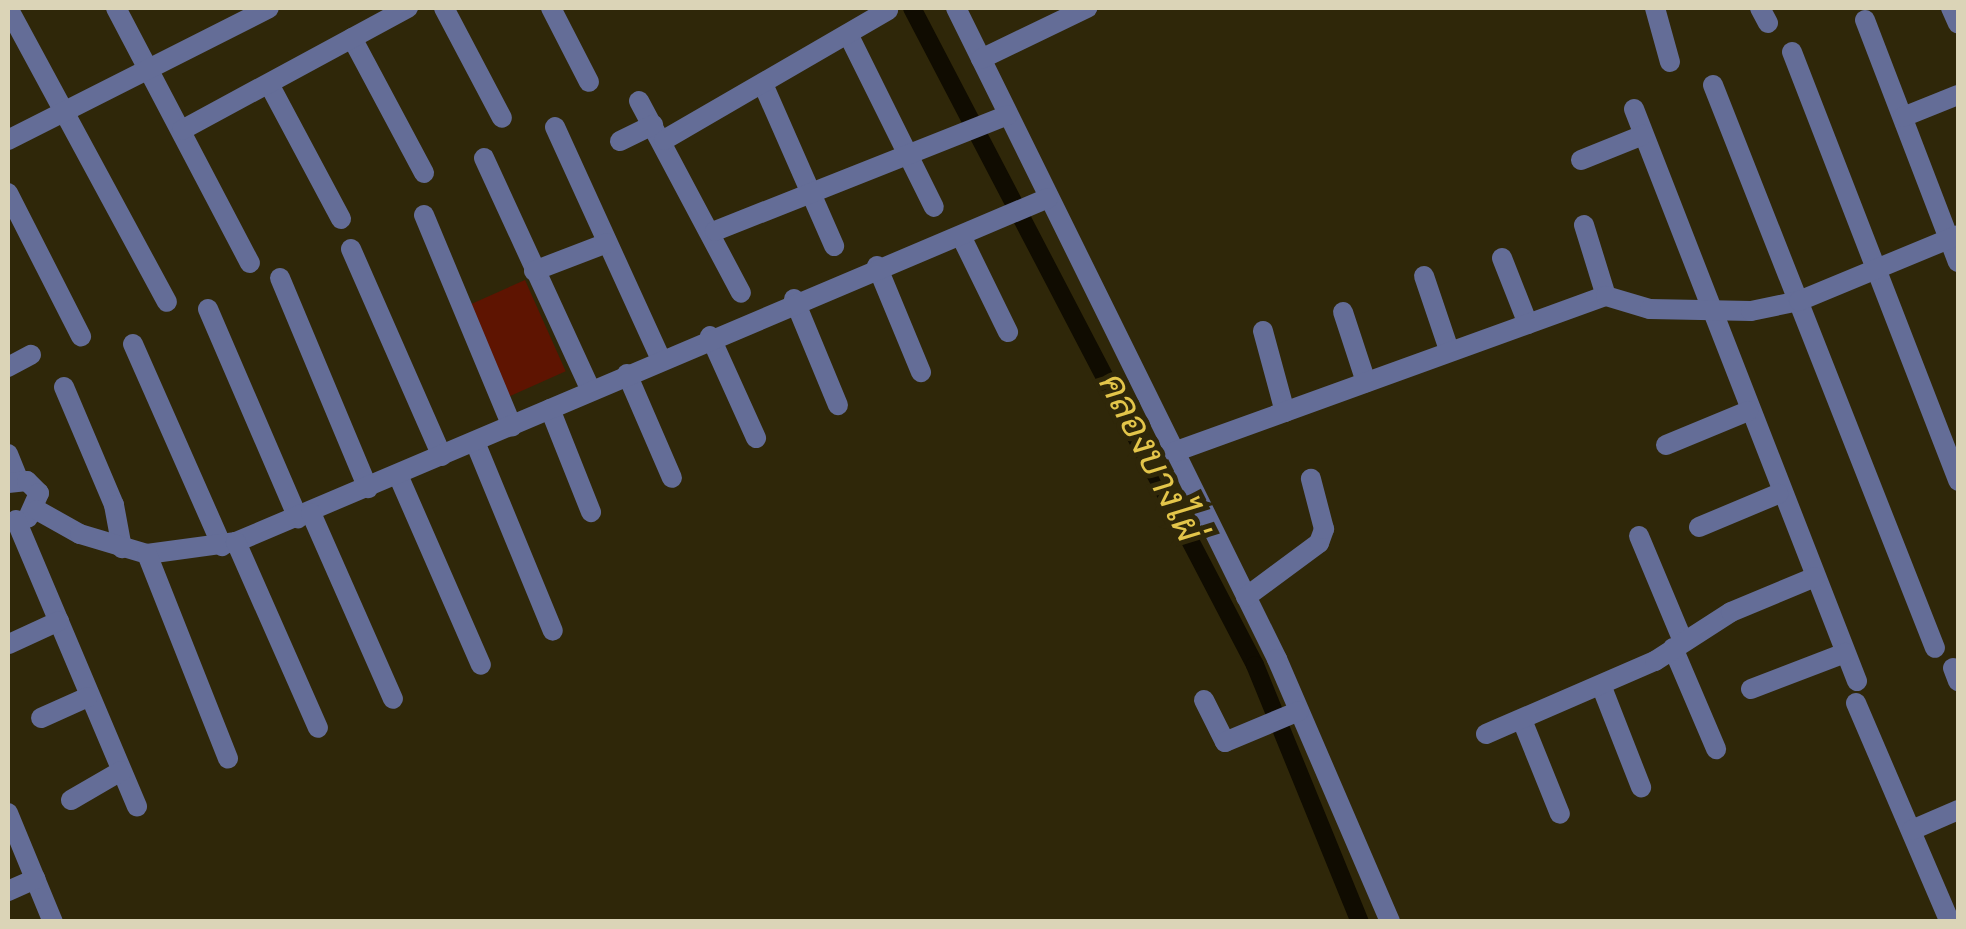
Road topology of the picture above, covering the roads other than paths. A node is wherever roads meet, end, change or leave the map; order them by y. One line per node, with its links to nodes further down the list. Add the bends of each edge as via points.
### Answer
1 (8, 8): 27 (street)
2 (116, 8): 19 (street)
3 (269, 8): 19 (street)
4 (408, 8): 15 (street)
5 (444, 8): 29 (street)
6 (550, 8): 20 (street)
7 (956, 8): 17 (street)
8 (1087, 8): 17 (street)
9 (1655, 8): 18 (street)
10 (1952, 8): 13 (street)
11 (888, 10): 14 (street)
12 (1865, 20): 28 (street)
13 (1958, 24)
14 (848, 34): 22 (street); 37 (street)
15 (352, 38): 21 (street); 40 (street)
16 (1792, 52): 58 (street)
17 (981, 59): 30 (street)
18 (1670, 62)
19 (149, 68): 27 (street); 32 (street)
20 (588, 82)
21 (268, 84): 32 (street); 46 (street)
22 (763, 84): 33 (street); 42 (street)
23 (1713, 84): 65 (street)
24 (1958, 95): 28 (street)
25 (639, 100): 33 (street)
26 (1634, 109): 34 (street)
27 (67, 112): 35 (street); 66 (street)
28 (1903, 117): 50 (street)
29 (502, 118)
30 (999, 118): 37 (street); 43 (street)
31 (555, 127): 51 (street)
32 (182, 130): 56 (street)
33 (658, 132): 36 (street); 48 (street)
34 (1643, 135): 39 (street); 69 (street)
35 (8, 140)
36 (620, 141)
37 (913, 153): 42 (street); 44 (street)
38 (484, 158): 59 (street)
39 (1581, 160)
40 (424, 173)
41 (8, 193): 73 (street)
42 (814, 193): 48 (street); 52 (street)
43 (1043, 201): 49 (street); 93 (street)
44 (934, 207)
45 (424, 215): 89 (street)
46 (342, 219)
47 (1584, 225): 63 (street)
48 (715, 231): 62 (street)
49 (960, 236): 57 (street); 72 (street)
50 (1954, 237): 55 (street); 58 (street)
51 (608, 242): 59 (street); 78 (street)
52 (834, 246)
53 (351, 249): 95 (street)
54 (1502, 258): 70 (street)
55 (1958, 262)
56 (250, 263)
57 (877, 266): 64 (street); 80 (street)
58 (1874, 270): 65 (street); 100 (street)
59 (534, 271): 84 (street)
60 (1424, 276): 76 (street)
61 (280, 278): 101 (street)
62 (741, 293)
63 (1606, 296): 69 (street); 70 (street)
64 (794, 299): 74 (street); 85 (street)
65 (1798, 301): 69 (street); 118 (street)
66 (167, 302)
67 (208, 309): 105 (street)
68 (1343, 312): 82 (street)
69 (1708, 314): 87 (street)
70 (1528, 324): 76 (street)
71 (1263, 331): 88 (street)
72 (1008, 332)
73 (80, 336)
74 (710, 336): 78 (street); 90 (street)
75 (132, 344): 109 (street)
76 (1449, 350): 82 (street)
77 (31, 356): 79 (street)
78 (661, 360): 81 (street)
79 (8, 366)
80 (921, 372)
81 (627, 374): 84 (street); 97 (street)
82 (1366, 382): 88 (street)
83 (64, 388): 110 (street, via 114,505)
84 (592, 391): 86 (street)
85 (838, 405)
86 (550, 409): 89 (street); 104 (street)
87 (1748, 411): 92 (street); 102 (street)
88 (1285, 412): 93 (street)
89 (512, 426): 91 (street)
90 (756, 438)
91 (475, 442): 95 (street); 115 (street)
92 (1666, 444)
93 (1174, 452): 113 (street)
94 (8, 454): 99 (street)
95 (442, 456): 96 (street)
96 (398, 475): 101 (street); 120 (street)
97 (672, 478)
98 (1310, 478): 113 (street, via 1324,529 1319,543)
99 (13, 481): 103 (street, via 34,486)
100 (1958, 481)
101 (368, 488): 105 (street)
102 (1778, 494): 107 (street); 112 (street)
103 (38, 510): 106 (street); 110 (street)
104 (591, 512)
105 (304, 515): 109 (street); 124 (street)
106 (12, 517): 114 (street)
107 (1699, 527)
108 (1639, 536): 117 (street)
109 (229, 544): 111 (street); 129 (street)
110 (122, 548): 111 (street)
111 (147, 554): 132 (street)
112 (1815, 577): 117 (street); 119 (street)
113 (1246, 598): 127 (street)
114 (59, 621): 116 (street); 123 (street)
115 (553, 631)
116 (9, 644)
117 (1678, 645): 121 (street); 131 (street)
118 (1935, 648)
119 (1845, 652): 122 (street); 140 (street)
120 (481, 664)
121 (1601, 686): 128 (street); 134 (street)
122 (1751, 689)
123 (88, 697): 126 (street); 133 (street)
124 (394, 699)
125 (1204, 700): 127 (street, via 1224,742)
126 (41, 718)
127 (1285, 718): 145 (street)
128 (1522, 720): 130 (street); 139 (street)
129 (318, 728)
130 (1486, 734)
131 (1716, 749)
132 (228, 759)
133 (121, 771): 135 (street); 136 (street)
134 (1641, 787)
135 (71, 800)
136 (137, 807)
137 (1958, 810): 140 (street)
138 (8, 813): 141 (street)
139 (1560, 814)
140 (1912, 830): 143 (street)
141 (35, 878): 142 (street); 144 (street)
142 (8, 891)
143 (1947, 920)
144 (54, 922)
145 (1390, 922)

